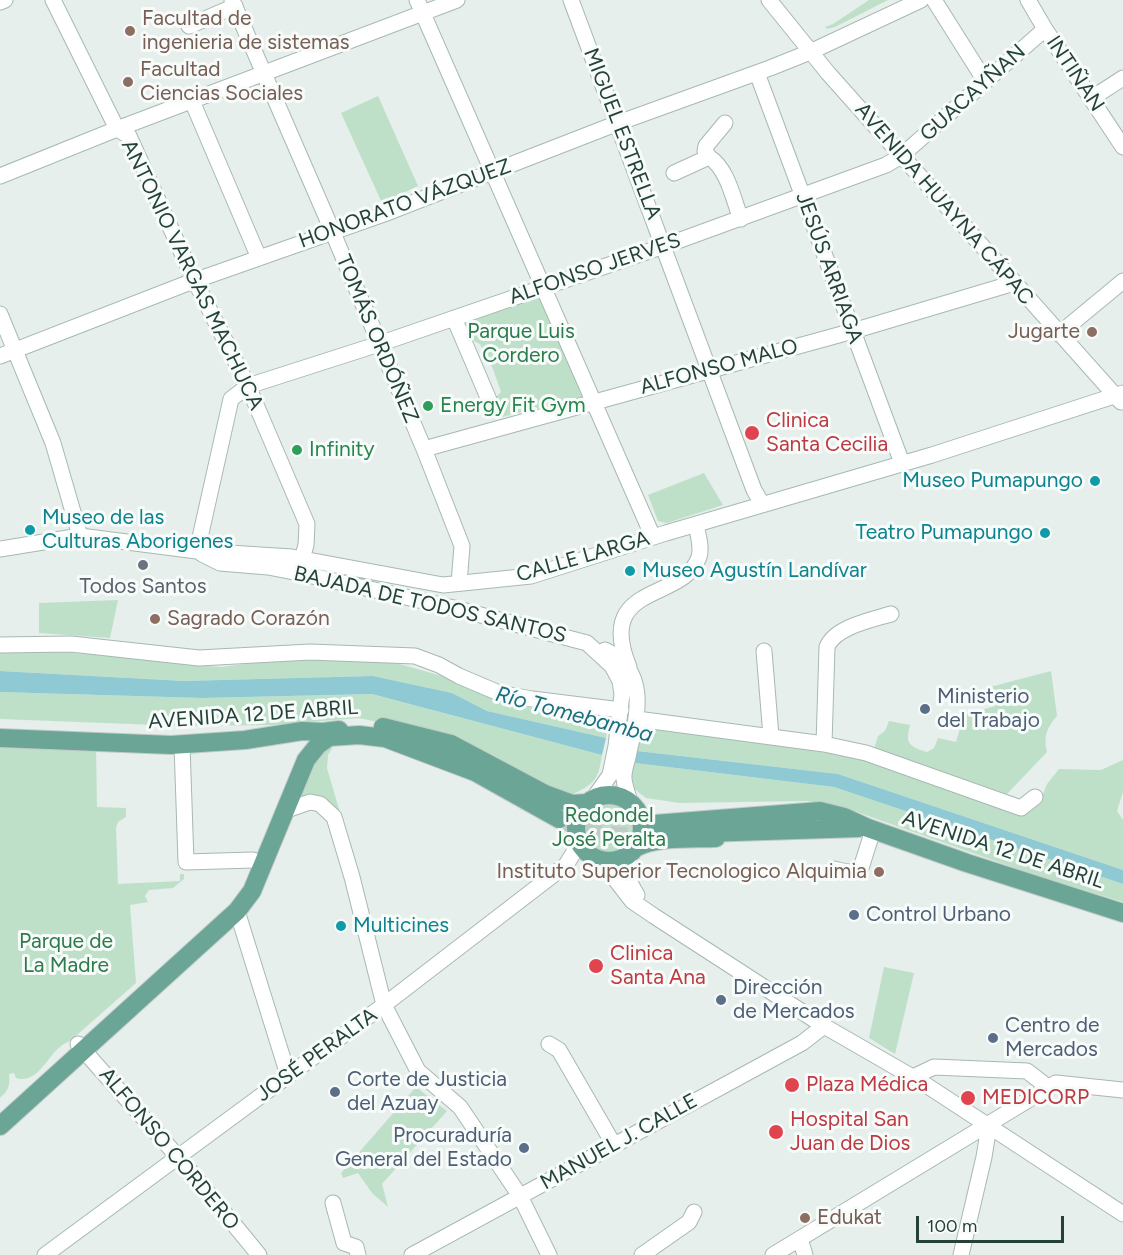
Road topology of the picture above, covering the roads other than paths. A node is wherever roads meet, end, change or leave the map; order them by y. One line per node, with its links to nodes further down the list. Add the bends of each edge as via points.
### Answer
1 (5, 0): 9 (street)
2 (53, 0): 23 (street, ANTONIO VARGAS MACHUCA)
3 (457, 0): 11 (street)
4 (571, 0): 21 (street, MIGUEL ESTRELLA)
5 (769, 0): 14 (street, AVENIDA HUAYNA CÁPAC)
6 (921, 0): 14 (street, HONORATO VÁZQUEZ)
7 (934, 0): 18 (street)
8 (1028, 0): 13 (street, INTIÑAN)
9 (0, 2)
10 (234, 3): 12 (street); 16 (street, TOMÁS ORDÓÑEZ)
11 (420, 7): 16 (street); 27 (street)
12 (189, 26)
13 (1045, 29): 18 (street, GUACAYÑAN); 19 (street, INTIÑAN)
14 (810, 52): 15 (street, HONORATO VÁZQUEZ); 25 (street, AVENIDA HUAYNA CÁPAC)
15 (757, 73): 21 (street, HONORATO VÁZQUEZ); 30 (street, JESÚS ARRIAGA)
16 (263, 74): 20 (street); 32 (street, TOMÁS ORDÓÑEZ)
17 (1123, 78): 19 (street)
18 (985, 81): 25 (street, GUACAYÑAN)
19 (1092, 98): 24 (street, INTIÑAN)
20 (192, 101): 23 (street); 34 (street)
21 (618, 123): 27 (street, HONORATO VÁZQUEZ); 33 (street, MIGUEL ESTRELLA)
22 (724, 123): 26 (street, via 706,146)
23 (117, 129): 29 (street); 35 (street, ANTONIO VARGAS MACHUCA, via 129,136)
24 (1123, 147)
25 (901, 156): 30 (street, ALFONSO JERVES, via 883,167); 37 (street, AVENIDA HUAYNA CÁPAC)
26 (709, 158): 28 (street); 31 (street, via 722,169)
27 (492, 172): 32 (street, HONORATO VÁZQUEZ); 38 (street)
28 (674, 173)
29 (0, 176)
30 (803, 197): 31 (street, ALFONSO JERVES); 41 (street, JESÚS ARRIAGA)
31 (741, 219): 33 (street, ALFONSO JERVES)
32 (333, 233): 34 (street, HONORATO VÁZQUEZ); 43 (street, TOMÁS ORDÓÑEZ)
33 (664, 246): 38 (street, ALFONSO JERVES); 46 (street, MIGUEL ESTRELLA)
34 (258, 258): 35 (street, HONORATO VÁZQUEZ)
35 (195, 282): 44 (street, HONORATO VÁZQUEZ); 47 (street, ANTONIO VARGAS MACHUCA)
36 (1123, 282): 42 (street)
37 (1014, 283): 41 (street, ALFONSO MALO); 42 (street, AVENIDA HUAYNA CÁPAC)
38 (543, 287): 40 (street, ALFONSO JERVES); 50 (street)
39 (0, 314): 44 (street)
40 (454, 318): 43 (street, ALFONSO JERVES); 49 (street)
41 (853, 331): 46 (street, ALFONSO MALO); 52 (street, JESÚS ARRIAGA)
42 (1059, 334): 48 (street, AVENIDA HUAYNA CÁPAC)
43 (379, 344): 47 (street, ALFONSO JERVES); 51 (street, TOMÁS ORDÓÑEZ)
44 (16, 350): 45 (street, HONORATO VÁZQUEZ); 55 (street, via 53,443)
45 (0, 356)
46 (710, 369): 50 (street, ALFONSO MALO); 53 (street, MIGUEL ESTRELLA)
47 (248, 386): 58 (street, via 231,399); 59 (street, ANTONIO VARGAS MACHUCA, via 307,524)
48 (1120, 398): 52 (street, CALLE LARGA)
49 (489, 400)
50 (593, 401): 51 (street, ALFONSO MALO); 56 (street)
51 (424, 449): 60 (street, TOMÁS ORDÓÑEZ, via 462,546)
52 (902, 463): 53 (street, CALLE LARGA)
53 (762, 504): 54 (street, CALLE LARGA)
54 (696, 525): 56 (street, CALLE LARGA); 65 (street, via 700,555 695,566 646,596 627,615 621,639)
55 (80, 536): 57 (street, CALLE LARGA); 58 (street, CALLE LARGA)
56 (653, 537): 60 (street, CALLE LARGA, via 531,576)
57 (0, 549)
58 (197, 551): 59 (street, CALLE LARGA); 62 (street, BAJADA DE TODOS SANTOS, via 220,563 299,573)
59 (302, 559): 60 (street, CALLE LARGA, via 443,585)
60 (459, 583)
61 (891, 614): 72 (street, via 838,632 830,639)
62 (587, 643): 65 (street, via 612,653); 66 (street, BAJADA DE TODOS SANTOS, via 617,673)
63 (0, 645): 66 (street, via 70,644 199,658 310,652 415,656 499,693)
64 (764, 651): 69 (street)
65 (630, 670): 67 (street, via 636,686)
66 (621, 710): 76 (street, BAJADA DE TODOS SANTOS, via 609,775)
67 (637, 719): 69 (street); 77 (street, via 624,778)
68 (302, 730): 71 (main road, AVENIDA 12 DE ABRIL); 73 (main road, AVENIDA 12 DE ABRIL); 76 (main road, via 357,724 390,728 451,744 545,794 572,804)
69 (771, 736): 72 (street)
70 (0, 738): 73 (main road, AVENIDA 12 DE ABRIL)
71 (321, 739): 74 (main road, AVENIDA 12 DE ABRIL, via 359,735 385,738); 74 (main road, AVENIDA 12 DE ABRIL, via 363,729 445,749 561,815); 78 (main road, via 306,760); 85 (main road, via 306,745 295,760)
72 (824, 744): 75 (street, via 866,753 1021,808)
73 (182, 745): 85 (street, via 186,862)
74 (440, 758): 82 (main road)
75 (1035, 797)
76 (590, 801): 77 (main road, via 608,795); 82 (main road, via 578,815)
77 (632, 804): 79 (main road, via 650,813); 83 (main road, via 642,827)
78 (284, 811): 87 (main road, via 252,891); 90 (street, via 310,802 320,804 334,817)
79 (820, 811): 80 (main road, AVENIDA 12 DE ABRIL, via 654,829); 81 (main road, AVENIDA 12 DE ABRIL)
80 (814, 829): 81 (main road, AVENIDA 12 DE ABRIL); 83 (main road, via 669,841 642,845)
81 (871, 829): 86 (street, via 861,868 850,873); 88 (main road, AVENIDA 12 DE ABRIL)
82 (577, 840): 84 (main road); 90 (street, JOSÉ PERALTA, via 566,866)
83 (633, 851): 84 (main road, via 617,861); 89 (street, via 626,871 628,881)
84 (595, 859): 89 (street, via 632,901)
85 (253, 860): 93 (main road, via 230,905)
86 (834, 869)
87 (237, 911): 93 (main road); 94 (street)
88 (1123, 913)
89 (654, 916): 91 (street)
90 (384, 1005): 94 (street, JOSÉ PERALTA); 103 (street, via 417,1071 459,1107)
91 (824, 1026): 95 (street); 101 (street, MANUEL J. CALLE, via 802,1043)
92 (549, 1044): 101 (street, via 560,1050)
93 (81, 1047): 98 (main road); 99 (main road); 102 (street, ALFONSO CORDERO)
94 (288, 1075): 102 (street, JOSÉ PERALTA)
95 (913, 1077): 96 (street, via 934,1067 1027,1071); 100 (street)
96 (1049, 1088): 97 (street, via 1056,1083); 100 (street)
97 (1123, 1090)
98 (0, 1114)
99 (0, 1126)
100 (988, 1126): 106 (street); 107 (street); 116 (street)
101 (614, 1145): 103 (street, MANUEL J. CALLE)
102 (178, 1157): 108 (street, JOSÉ PERALTA); 109 (street, ALFONSO CORDERO)
103 (520, 1196): 111 (street, MANUEL J. CALLE); 112 (street)
104 (333, 1203): 110 (street, via 344,1243 356,1247)
105 (694, 1212): 113 (street, via 689,1222)
106 (1123, 1214)
107 (800, 1239): 114 (street); 115 (street)
108 (45, 1255)
109 (259, 1255)
110 (357, 1255)
111 (412, 1255)
112 (549, 1255)
113 (642, 1255)
114 (773, 1255)
115 (805, 1255)
116 (961, 1255)

